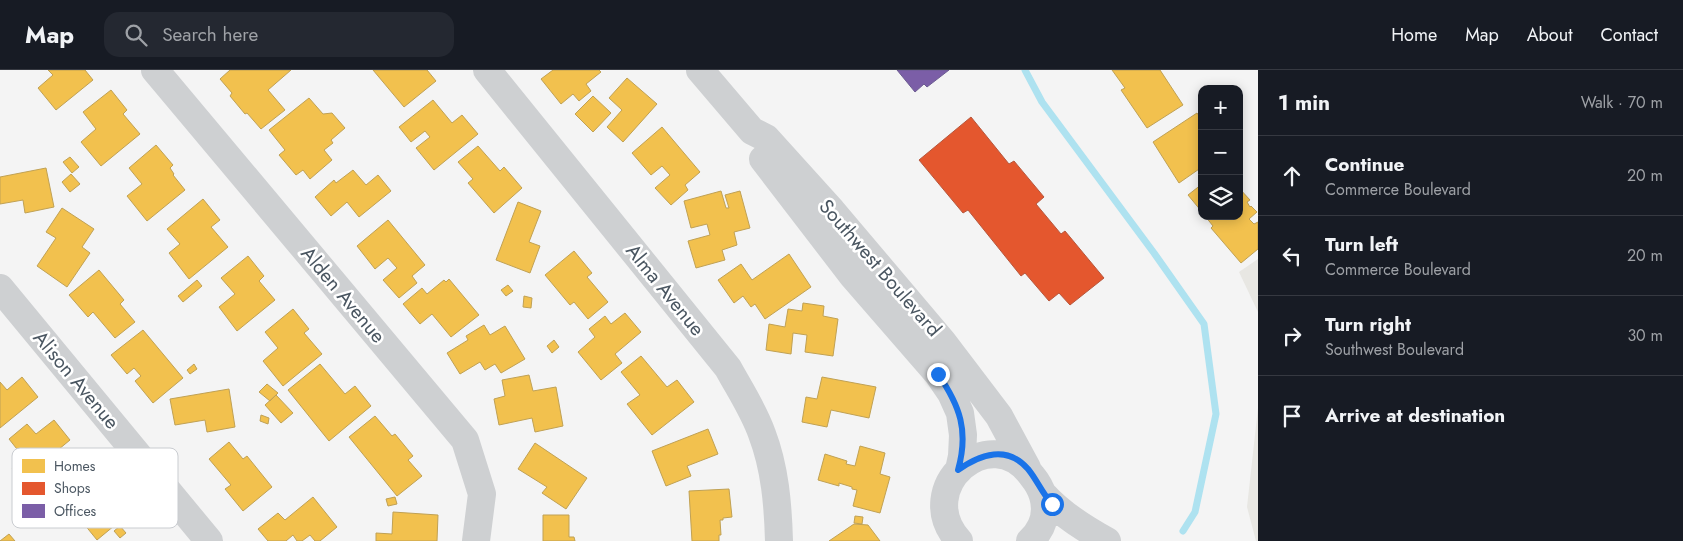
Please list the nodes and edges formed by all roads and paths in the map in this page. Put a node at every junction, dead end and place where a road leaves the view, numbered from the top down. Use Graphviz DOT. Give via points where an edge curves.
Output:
graph roads {
  1 [pos="155,70"];
  2 [pos="487,70"];
  3 [pos="700,70"];
  4 [pos="752,131"];
  5 [pos="0,288"];
  6 [pos="132,448"];
  7 [pos="1027,468"];
  8 [pos="958,470"];
  9 [pos="1043,494"];
  10 [pos="178,503"];
  11 [pos="951,535"];
  12 [pos="209,541"];
  13 [pos="476,541"];
  14 [pos="780,541"];
  15 [pos="1030,541"];
  16 [pos="1106,541"];
  1 -- 13 [label="street, Alden Avenue" via="465,440 482,494"];
  2 -- 14 [label="street, Alma Avenue" via="728,368 762,434 773,472"];
  3 -- 4 [label="street, Southwest Boulevard"];
  4 -- 7 [label="street, Southwest Boulevard" via="766,138 942,340 999,416"];
  4 -- 8 [label="street, Southwest Boulevard" via="754,147 760,155 852,275 951,393 960,412 963,435"];
  5 -- 6 [label="street, Alison Avenue"];
  7 -- 8 [label="street" via="1016,458 995,454 981,456"];
  7 -- 9 [label="street, Southwest Boulevard"];
  8 -- 11 [label="street" via="946,490 944,501"];
  9 -- 15 [label="street" via="1045,518"];
  9 -- 16 [label="street" via="1068,518"];
  10 -- 12 [label="street, Alison Avenue"];
}
